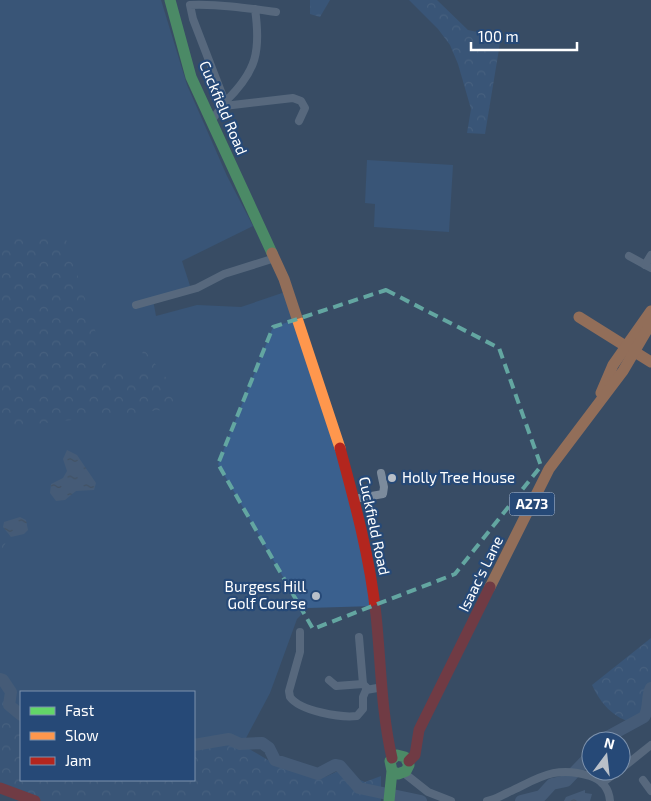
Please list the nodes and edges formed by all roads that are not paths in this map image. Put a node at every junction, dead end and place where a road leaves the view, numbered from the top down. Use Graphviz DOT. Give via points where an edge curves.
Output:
graph roads {
  1 [pos="170,0"];
  2 [pos="255,9"];
  3 [pos="276,12"];
  4 [pos="225,104"];
  5 [pos="212,120"];
  6 [pos="299,121"];
  7 [pos="651,255"];
  8 [pos="629,256"];
  9 [pos="275,258"];
  10 [pos="648,266"];
  11 [pos="136,305"];
  12 [pos="651,311"];
  13 [pos="579,317"];
  14 [pos="651,323"];
  15 [pos="630,350"];
  16 [pos="651,362"];
  17 [pos="381,473"];
  18 [pos="354,499"];
  19 [pos="300,632"];
  20 [pos="359,637"];
  21 [pos="329,680"];
  22 [pos="366,686"];
  23 [pos="382,687"];
  24 [pos="651,745"];
  25 [pos="631,761"];
  26 [pos="401,765"];
  27 [pos="643,780"];
  28 [pos="605,781"];
  29 [pos="602,783"];
  30 [pos="0,788"];
  31 [pos="651,791"];
  32 [pos="389,800"];
  33 [pos="35,801"];
  34 [pos="451,801"];
  35 [pos="487,801"];
  36 [pos="610,801"];
  1 -- 5 [label="main road, Cuckfield Road" via="192,77"];
  2 -- 3 [label="street"];
  2 -- 4 [label="street" via="259,46 254,64"];
  2 -- 4 [label="street" via="217,4 190,5"];
  4 -- 5 [label="street"];
  4 -- 6 [label="street" via="293,98 302,101 305,108"];
  5 -- 9 [label="main road, Cuckfield Road"];
  7 -- 10 [label="street"];
  8 -- 10 [label="street"];
  9 -- 11 [label="street" via="224,274 197,288"];
  9 -- 18 [label="main road, Cuckfield Road" via="333,425"];
  12 -- 15 [label="main road, Isaac's Lane / A273"];
  13 -- 15 [label="main road"];
  14 -- 15 [label="main road, Isaac's Lane / A273"];
  15 -- 16 [label="main road"];
  15 -- 26 [label="main road, Isaac's Lane / A273" via="615,382 549,469 419,730 415,755"];
  17 -- 18 [label="street" via="383,494"];
  18 -- 23 [label="main road, Cuckfield Road" via="376,614"];
  19 -- 22 [label="street" via="300,652 289,691 294,702 338,716 357,716 363,709"];
  20 -- 22 [label="street"];
  21 -- 22 [label="street" via="336,686"];
  22 -- 23 [label="street"];
  23 -- 26 [label="main road, Cuckfield Road" via="388,745"];
  24 -- 25 [label="street"];
  26 -- 32 [label="main road, A273"];
  26 -- 34 [label="street" via="432,794"];
  27 -- 31 [label="street"];
  28 -- 29 [label="street"];
  29 -- 35 [label="street" via="567,770 549,772"];
  29 -- 36 [label="street" via="610,792"];
  30 -- 33 [label="main road"];
}
